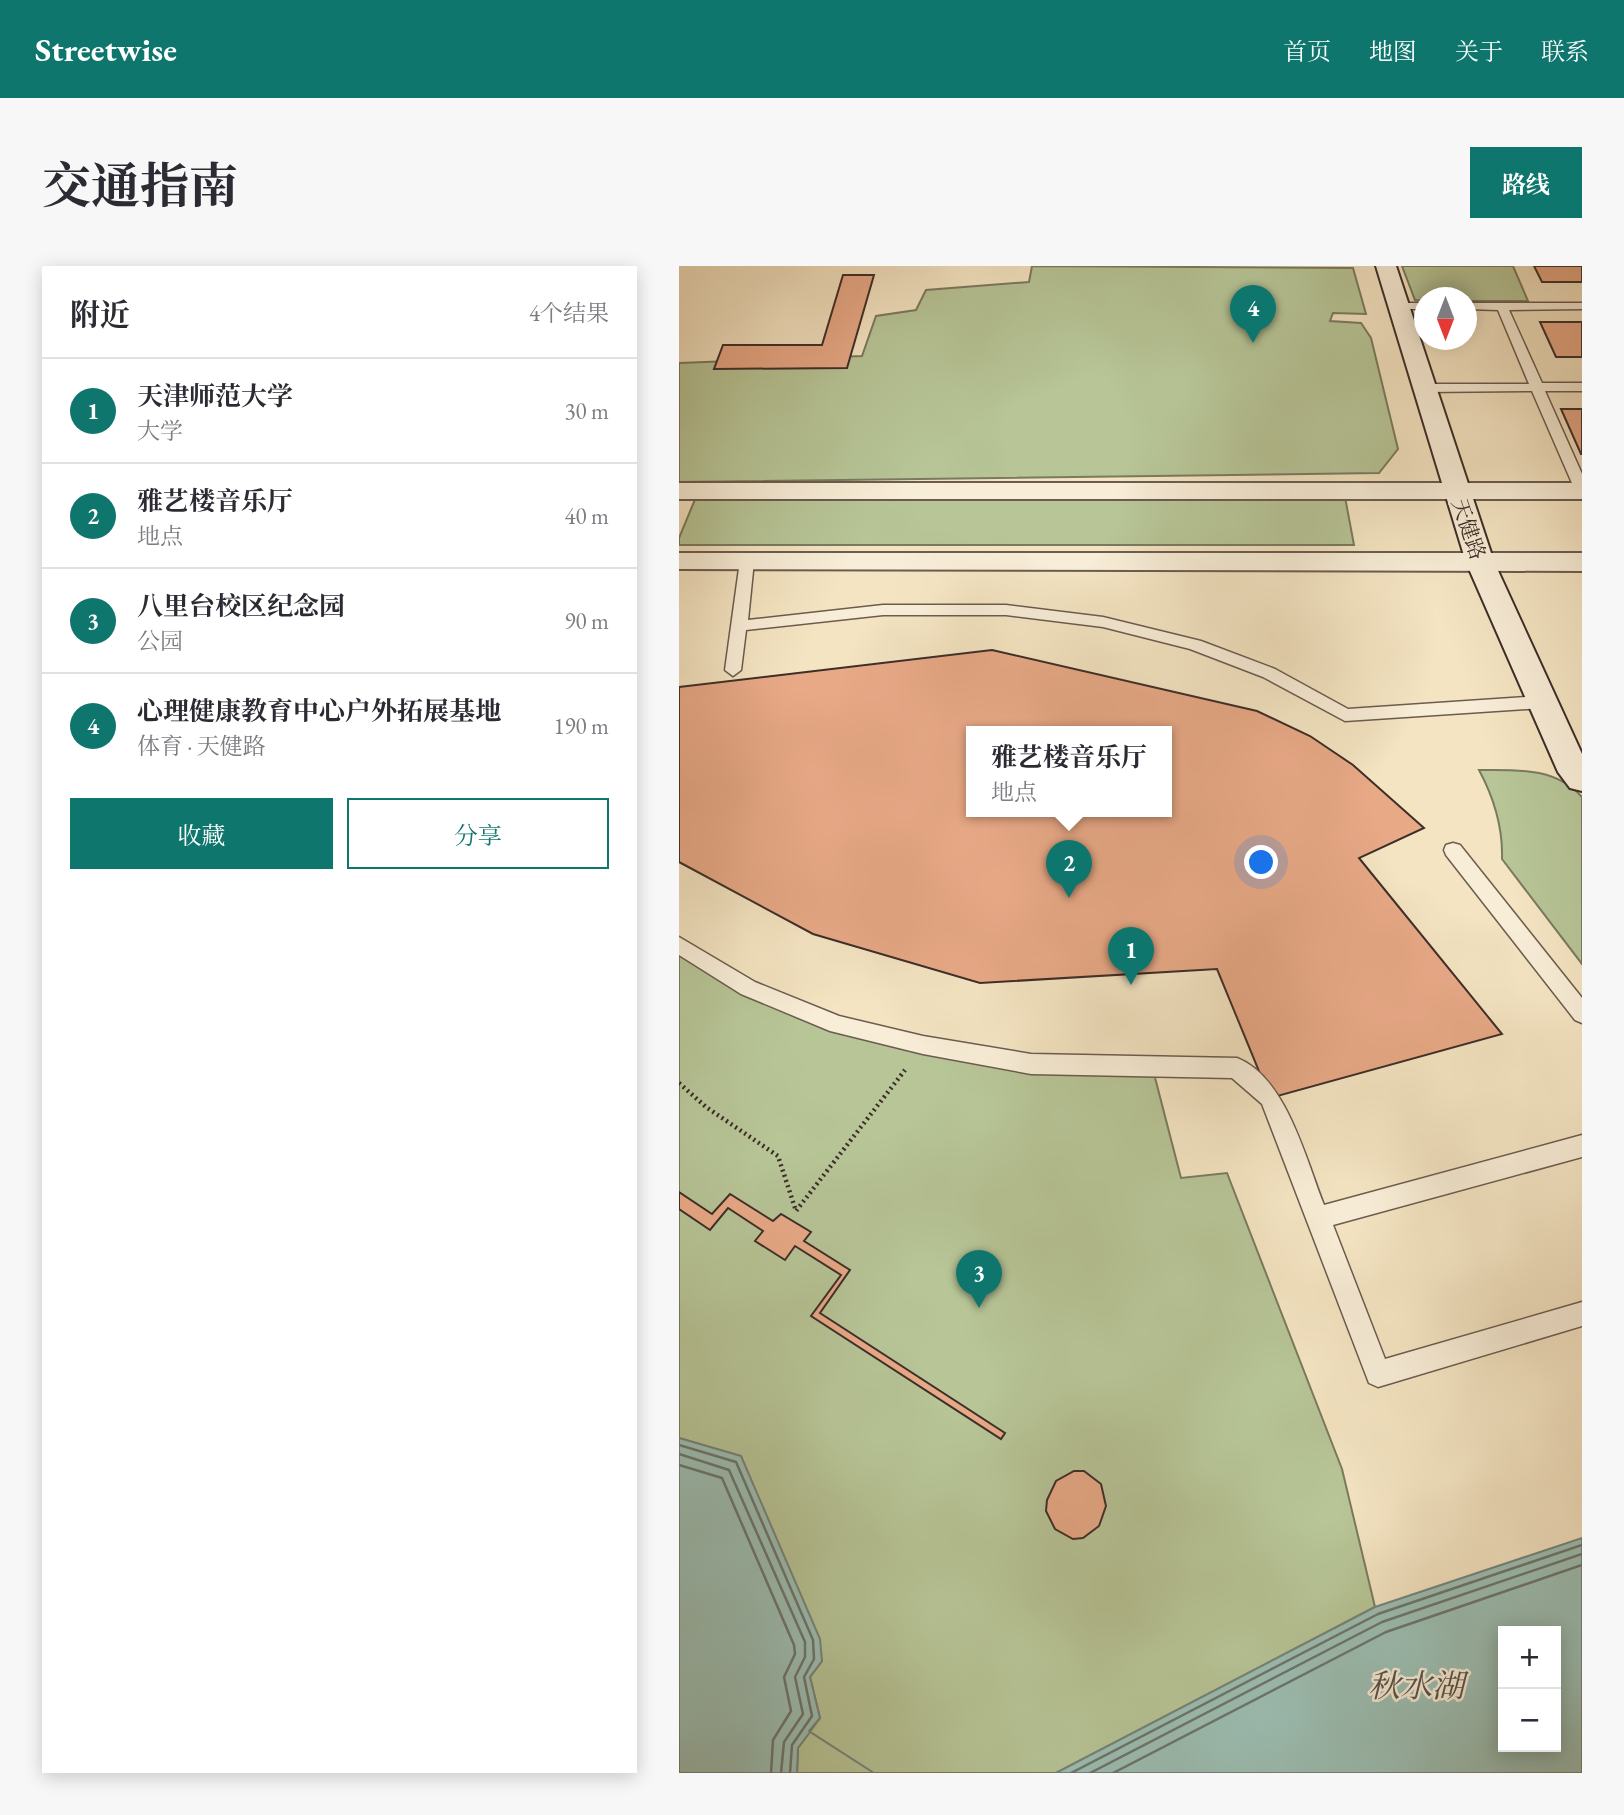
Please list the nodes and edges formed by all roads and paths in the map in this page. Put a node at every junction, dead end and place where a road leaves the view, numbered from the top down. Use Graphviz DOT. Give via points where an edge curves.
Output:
graph roads {
  1 [pos="1386,266"];
  2 [pos="1412,306"];
  3 [pos="1477,306"];
  4 [pos="1582,306"];
  5 [pos="1502,307"];
  6 [pos="1538,387"];
  7 [pos="1582,387"];
  8 [pos="1424,388"];
  9 [pos="1582,490"];
  10 [pos="1456,491"];
  11 [pos="681,495"];
  12 [pos="679,561"];
  13 [pos="747,561"];
  14 [pos="1481,562"];
  15 [pos="1582,562"];
  16 [pos="739,626"];
  17 [pos="733,670"];
  18 [pos="1542,702"];
  19 [pos="1582,779"];
  20 [pos="1453,850"];
  21 [pos="679,945"];
  22 [pos="1582,1014"];
  23 [pos="923,1045"];
  24 [pos="679,1083"];
  25 [pos="1582,1146"];
  26 [pos="1318,1218"];
  27 [pos="1582,1314"];
  1 -- 2 [label="street, 天健路"];
  2 -- 8 [label="street, 天健路"];
  3 -- 5 [label="lane"];
  4 -- 5 [label="lane"];
  5 -- 6 [label="lane"];
  6 -- 7 [label="lane"];
  6 -- 8 [label="lane"];
  6 -- 9 [label="lane"];
  8 -- 10 [label="street, 天健路"];
  9 -- 10 [label="street"];
  10 -- 11 [label="street"];
  10 -- 14 [label="street, 天健路"];
  12 -- 13 [label="street"];
  13 -- 14 [label="street"];
  13 -- 16 [label="lane"];
  14 -- 15 [label="street"];
  14 -- 18 [label="street, 天健路"];
  16 -- 17 [label="lane"];
  16 -- 18 [label="lane" via="883,610 1006,610 1103,622 1195,645 1269,673 1345,715"];
  18 -- 19 [label="street, 天健路" via="1574,772"];
  20 -- 22 [label="lane"];
  21 -- 23 [label="lane" via="748,988 837,1025"];
  23 -- 24 [label="path" via="796,1211 778,1156"];
  23 -- 26 [label="lane" via="1031,1064 1237,1068 1270,1098"];
  25 -- 26 [label="lane"];
  26 -- 27 [label="lane" via="1378,1374"];
}
